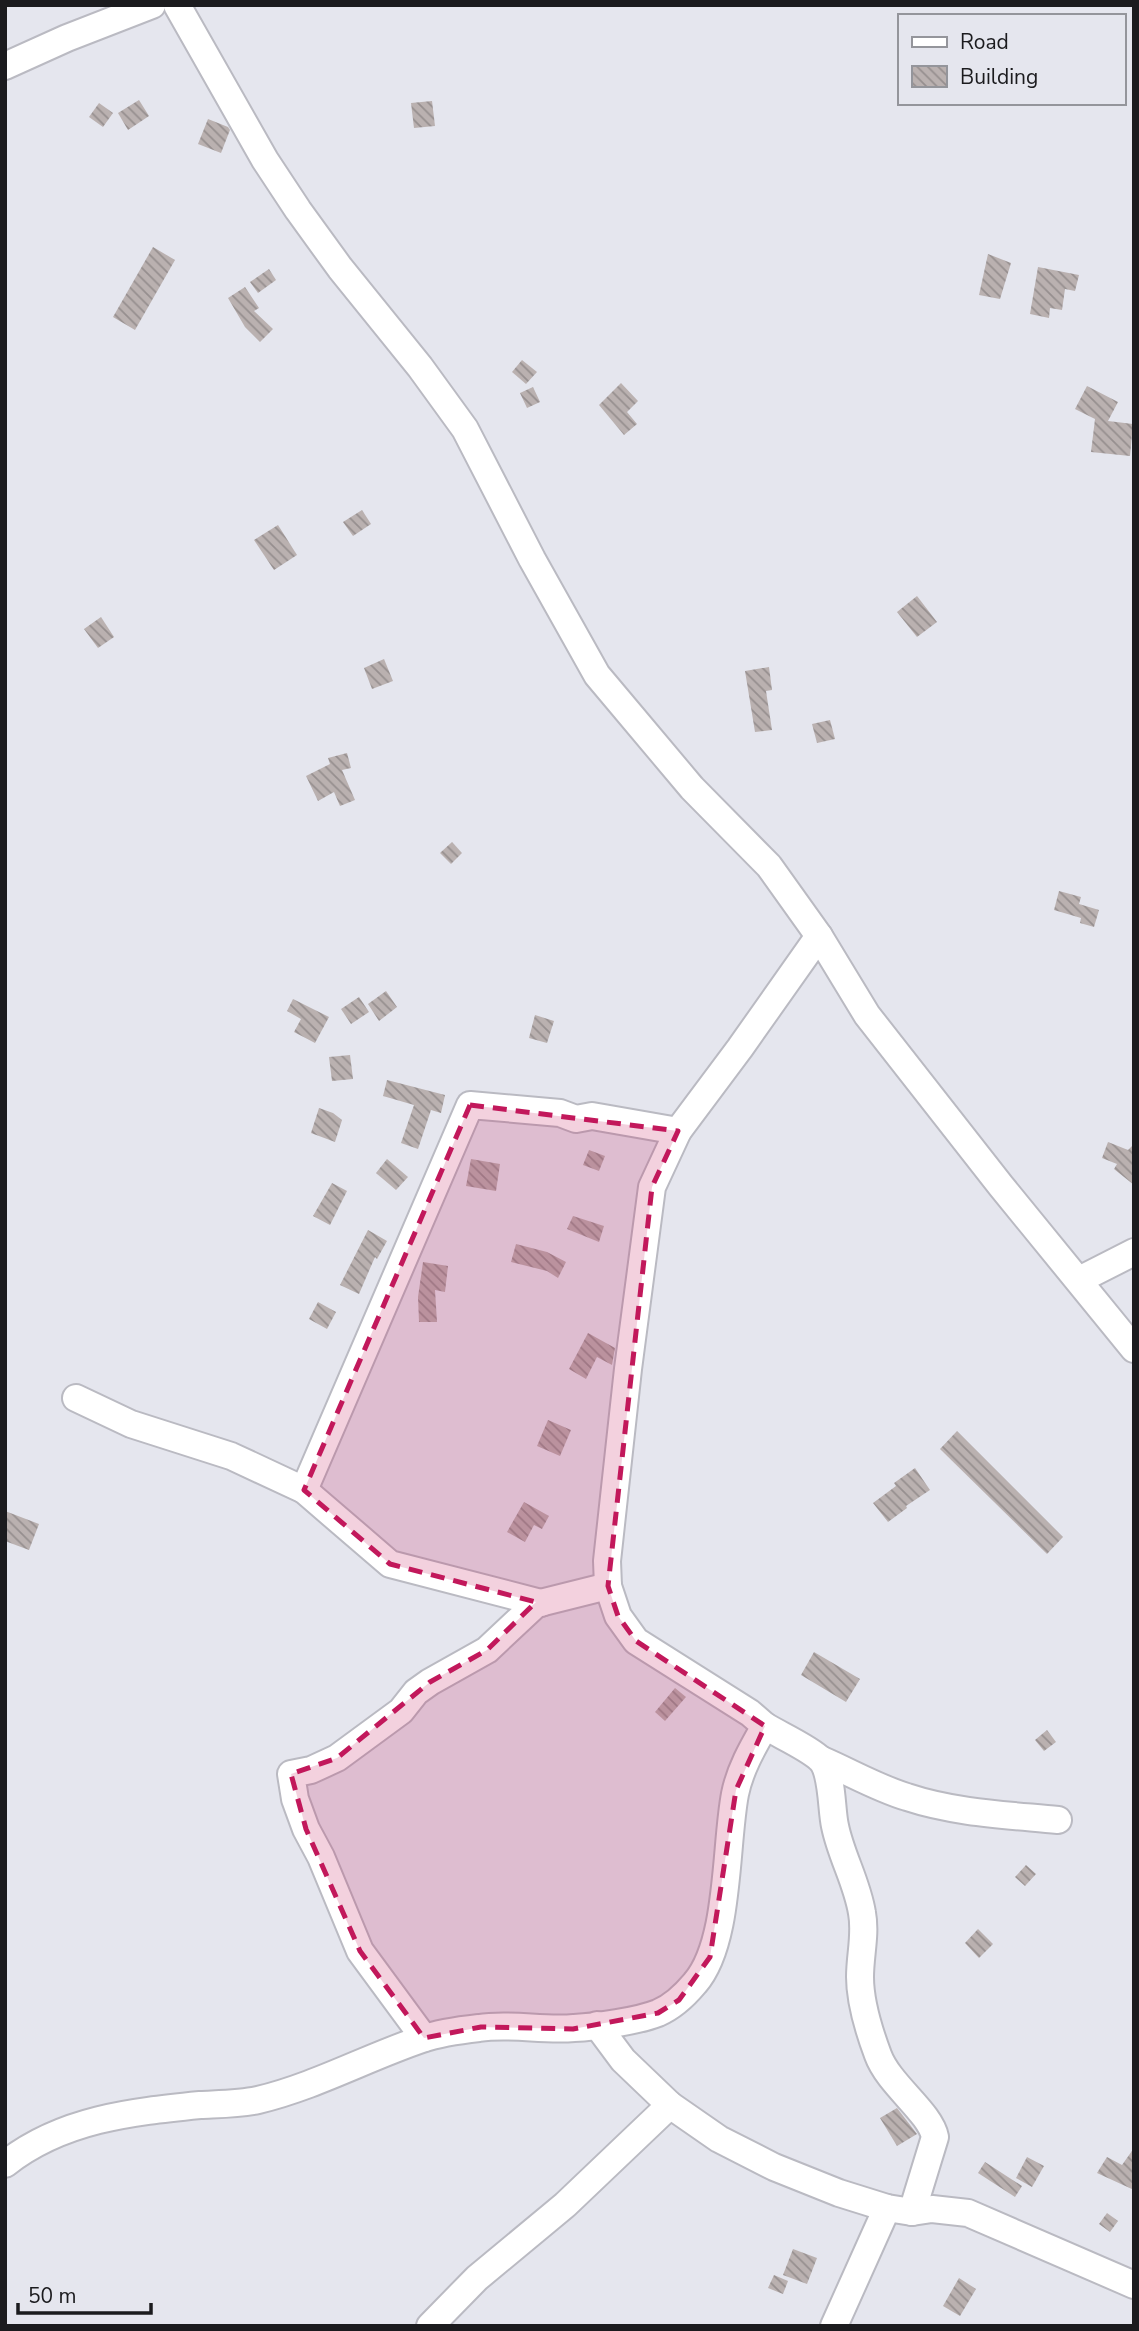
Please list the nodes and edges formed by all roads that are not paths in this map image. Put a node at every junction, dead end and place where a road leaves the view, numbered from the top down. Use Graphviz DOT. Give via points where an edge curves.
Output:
graph roads {
  1 [pos="152,5"];
  2 [pos="177,5"];
  3 [pos="5,66"];
  4 [pos="819,936"];
  5 [pos="678,1131"];
  6 [pos="1134,1252"];
  7 [pos="1079,1280"];
  8 [pos="1134,1349"];
  9 [pos="76,1398"];
  10 [pos="304,1490"];
  11 [pos="608,1586"];
  12 [pos="541,1603"];
  13 [pos="765,1726"];
  14 [pos="822,1760"];
  15 [pos="1058,1820"];
  16 [pos="597,2025"];
  17 [pos="424,2038"];
  18 [pos="670,2105"];
  19 [pos="5,2164"];
  20 [pos="899,2210"];
  21 [pos="1134,2285"];
  22 [pos="430,2326"];
  23 [pos="834,2326"];
  1 -- 3 [label="street"];
  2 -- 4 [label="street" via="252,139 298,210 465,429 597,675 692,788 769,866"];
  4 -- 5 [label="street"];
  4 -- 7 [label="street" via="867,1015"];
  5 -- 10 [label="street" via="592,1116 576,1119 560,1113 470,1105"];
  5 -- 11 [label="street" via="652,1187 608,1548"];
  6 -- 7 [label="street"];
  7 -- 8 [label="street"];
  9 -- 10 [label="street" via="131,1424 231,1456"];
  10 -- 12 [label="street" via="390,1564"];
  11 -- 12 [label="street"];
  11 -- 13 [label="street" via="618,1616 636,1641"];
  12 -- 17 [label="street" via="487,1650 416,1692 401,1711 337,1758 291,1774 306,1829 360,1951"];
  13 -- 14 [label="street"];
  13 -- 16 [label="street" via="736,1790 722,1907 710,1957 697,1982 657,2013"];
  14 -- 15 [label="street" via="908,1798 959,1810"];
  14 -- 20 [label="street" via="835,1829 863,1916 860,1977 878,2057 935,2137"];
  16 -- 17 [label="street" via="573,2029 481,2027"];
  16 -- 18 [label="street" via="623,2060"];
  17 -- 19 [label="street" via="315,2084 256,2100 97,2119 46,2137"];
  18 -- 20 [label="street" via="719,2139 774,2167"];
  18 -- 22 [label="street"];
  20 -- 21 [label="street" via="968,2214"];
  20 -- 23 [label="street"];
}
